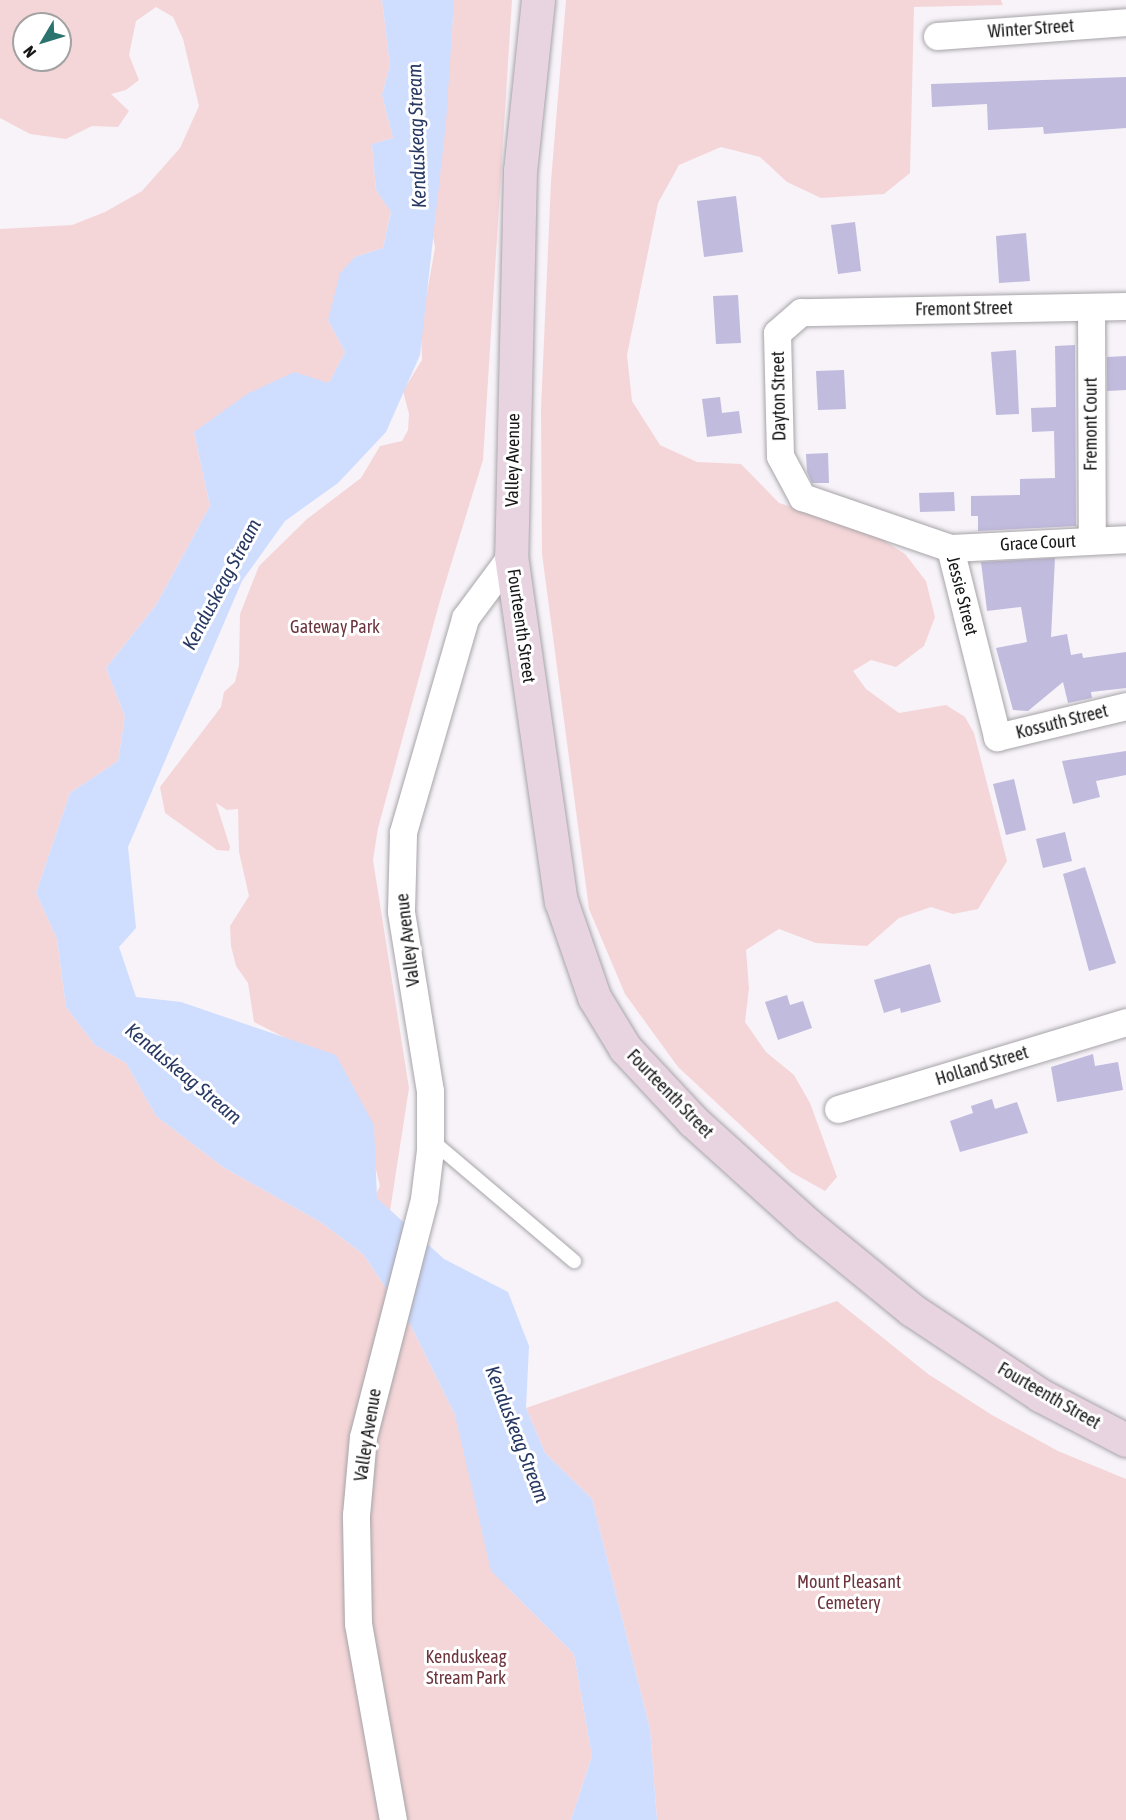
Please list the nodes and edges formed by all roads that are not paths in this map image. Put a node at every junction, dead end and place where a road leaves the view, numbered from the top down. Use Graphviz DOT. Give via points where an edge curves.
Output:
graph roads {
  1 [pos="538,0"];
  2 [pos="1126,22"];
  3 [pos="937,36"];
  4 [pos="1126,306"];
  5 [pos="1091,308"];
  6 [pos="801,312"];
  7 [pos="780,456"];
  8 [pos="1126,539"];
  9 [pos="1092,540"];
  10 [pos="950,548"];
  11 [pos="511,556"];
  12 [pos="1126,706"];
  13 [pos="997,737"];
  14 [pos="1126,1022"];
  15 [pos="838,1109"];
  16 [pos="430,1139"];
  17 [pos="574,1262"];
  18 [pos="1126,1440"];
  19 [pos="393,1820"];
  1 -- 11 [label="street, Valley Avenue" via="520,170"];
  2 -- 3 [label="street, Winter Street"];
  4 -- 5 [label="street, Fremont Street"];
  5 -- 6 [label="street, Fremont Street"];
  5 -- 9 [label="street, Fremont Court"];
  6 -- 7 [label="street, Dayton Street" via="777,333"];
  7 -- 10 [label="street, Jessie Street" via="802,497"];
  8 -- 9 [label="street, Grace Court"];
  9 -- 10 [label="street, Grace Court"];
  10 -- 13 [label="street, Jessie Street"];
  11 -- 16 [label="street, Valley Avenue" via="465,618 403,832 401,911 430,1091"];
  11 -- 18 [label="street, Fourteenth Street" via="561,901 594,998 625,1048 693,1121 808,1225 912,1310 1040,1395"];
  12 -- 13 [label="street, Kossuth Street"];
  14 -- 15 [label="street, Holland Street"];
  16 -- 17 [label="lane"];
  16 -- 19 [label="street, Valley Avenue" via="424,1199 363,1437 356,1515 358,1623"];
}
